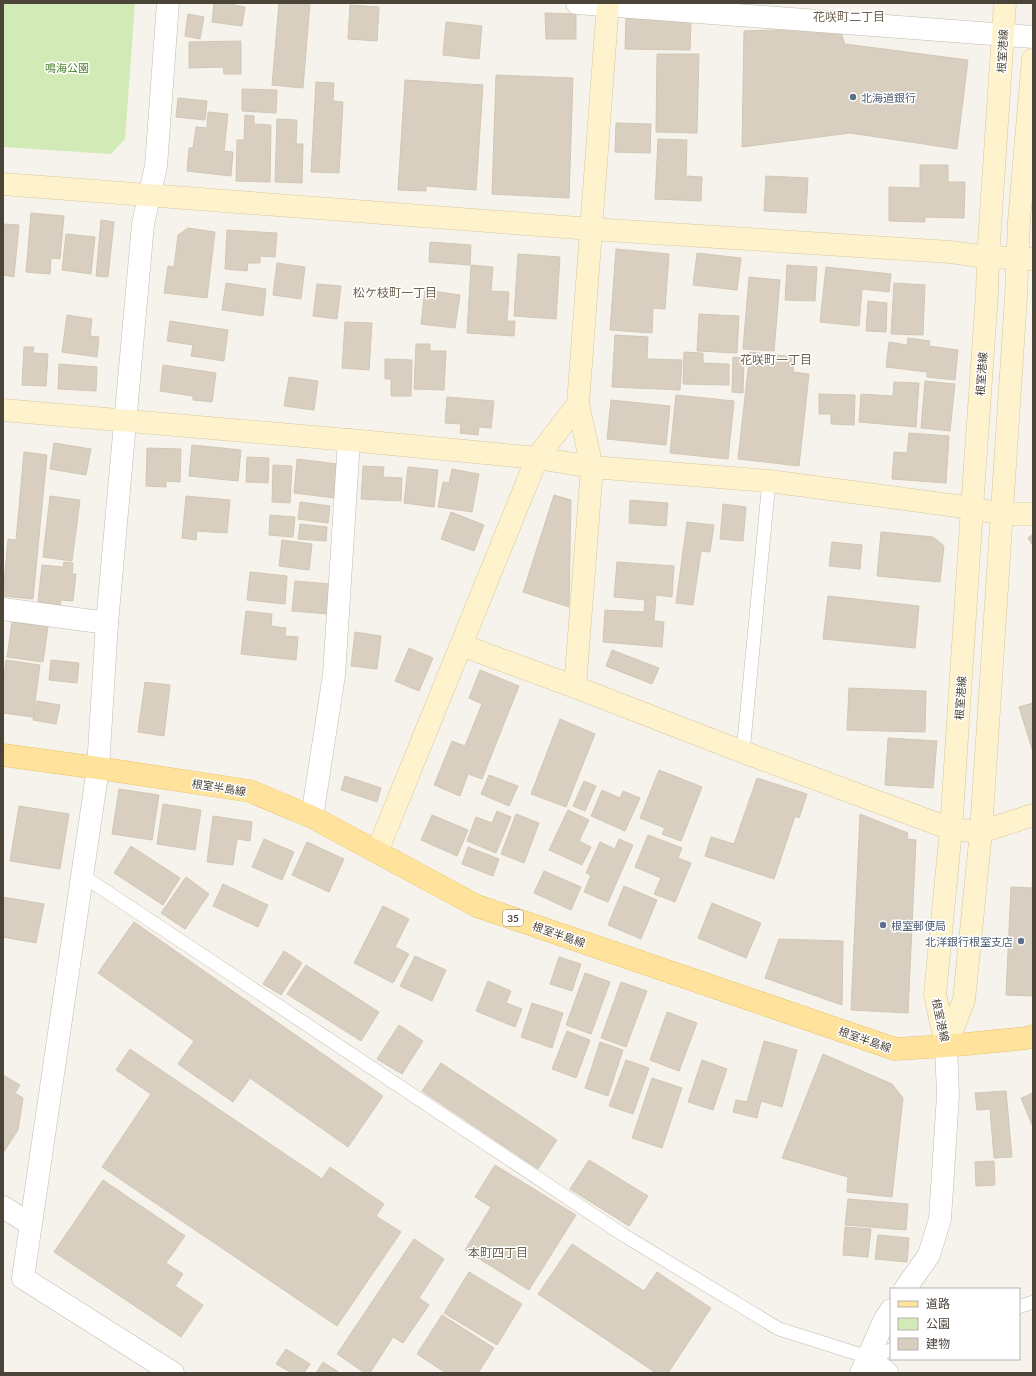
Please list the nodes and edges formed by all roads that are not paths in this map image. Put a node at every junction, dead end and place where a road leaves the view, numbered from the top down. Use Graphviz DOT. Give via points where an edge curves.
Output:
graph roads {
  1 [pos="168,3"];
  2 [pos="577,3"];
  3 [pos="1005,3"];
  4 [pos="608,4"];
  5 [pos="1003,34"];
  6 [pos="1033,37"];
  7 [pos="1033,59"];
  8 [pos="3,184"];
  9 [pos="150,196"];
  10 [pos="591,229"];
  11 [pos="988,257"];
  12 [pos="1025,259"];
  13 [pos="578,404"];
  14 [pos="3,410"];
  15 [pos="125,420"];
  16 [pos="349,440"];
  17 [pos="537,458"];
  18 [pos="592,468"];
  19 [pos="769,480"];
  20 [pos="972,508"];
  21 [pos="1002,514"];
  22 [pos="1033,514"];
  23 [pos="3,609"];
  24 [pos="107,623"];
  25 [pos="462,645"];
  26 [pos="575,687"];
  27 [pos="743,752"];
  28 [pos="3,755"];
  29 [pos="98,768"];
  30 [pos="1033,815"];
  31 [pos="312,817"];
  32 [pos="951,829"];
  33 [pos="981,832"];
  34 [pos="377,852"];
  35 [pos="83,876"];
  36 [pos="1033,1036"];
  37 [pos="946,1046"];
  38 [pos="3,1207"];
  39 [pos="30,1224"];
  40 [pos="906,1288"];
  41 [pos="1033,1302"];
  42 [pos="1020,1307"];
  43 [pos="890,1312"];
  44 [pos="890,1351"];
  45 [pos="864,1365"];
  46 [pos="173,1373"];
  47 [pos="887,1373"];
  1 -- 9 [label="street" via="156,166"];
  2 -- 4 [label="street"];
  3 -- 5 [label="street, 根室港線"];
  4 -- 5 [label="street"];
  4 -- 10 [label="street"];
  5 -- 6 [label="street"];
  5 -- 11 [label="street, 根室港線"];
  7 -- 12 [label="street, 根室港線" via="1019,221"];
  8 -- 9 [label="street"];
  9 -- 10 [label="street"];
  9 -- 15 [label="street" via="143,224"];
  10 -- 11 [label="street"];
  10 -- 13 [label="street"];
  11 -- 12 [label="street"];
  11 -- 20 [label="street, 根室港線"];
  12 -- 21 [label="street, 根室港線" via="1016,296"];
  13 -- 17 [label="street"];
  13 -- 18 [label="street"];
  14 -- 15 [label="street"];
  15 -- 16 [label="street"];
  15 -- 24 [label="street"];
  16 -- 17 [label="street"];
  16 -- 31 [label="street" via="334,675"];
  17 -- 18 [label="street"];
  17 -- 25 [label="street"];
  18 -- 19 [label="street"];
  18 -- 26 [label="street"];
  19 -- 20 [label="street"];
  19 -- 27 [label="lane"];
  20 -- 21 [label="street"];
  20 -- 32 [label="street, 根室港線"];
  21 -- 22 [label="street"];
  21 -- 33 [label="street, 根室港線"];
  23 -- 24 [label="street"];
  24 -- 29 [label="street"];
  25 -- 26 [label="street"];
  25 -- 34 [label="street"];
  26 -- 27 [label="street"];
  27 -- 32 [label="street"];
  28 -- 29 [label="main road, 根室半島線 / 35"];
  29 -- 31 [label="main road, 根室半島線 / 35" via="250,791"];
  29 -- 35 [label="street"];
  30 -- 33 [label="street"];
  31 -- 34 [label="main road, 根室半島線 / 35"];
  32 -- 33 [label="street"];
  32 -- 37 [label="street, 根室港線" via="935,994"];
  33 -- 37 [label="street, 根室港線" via="964,1000"];
  34 -- 37 [label="main road, 根室半島線 / 35" via="477,906 895,1049"];
  35 -- 39 [label="street"];
  35 -- 45 [label="lane" via="625,1236 779,1329"];
  36 -- 37 [label="main road, 根室半島線 / 35"];
  37 -- 40 [label="street" via="948,1095 940,1219 929,1255"];
  38 -- 39 [label="street"];
  39 -- 46 [label="street" via="23,1278"];
  41 -- 42 [label="lane"];
  43 -- 45 [label="street"];
  44 -- 45 [label="lane"];
  45 -- 47 [label="street"];
}
